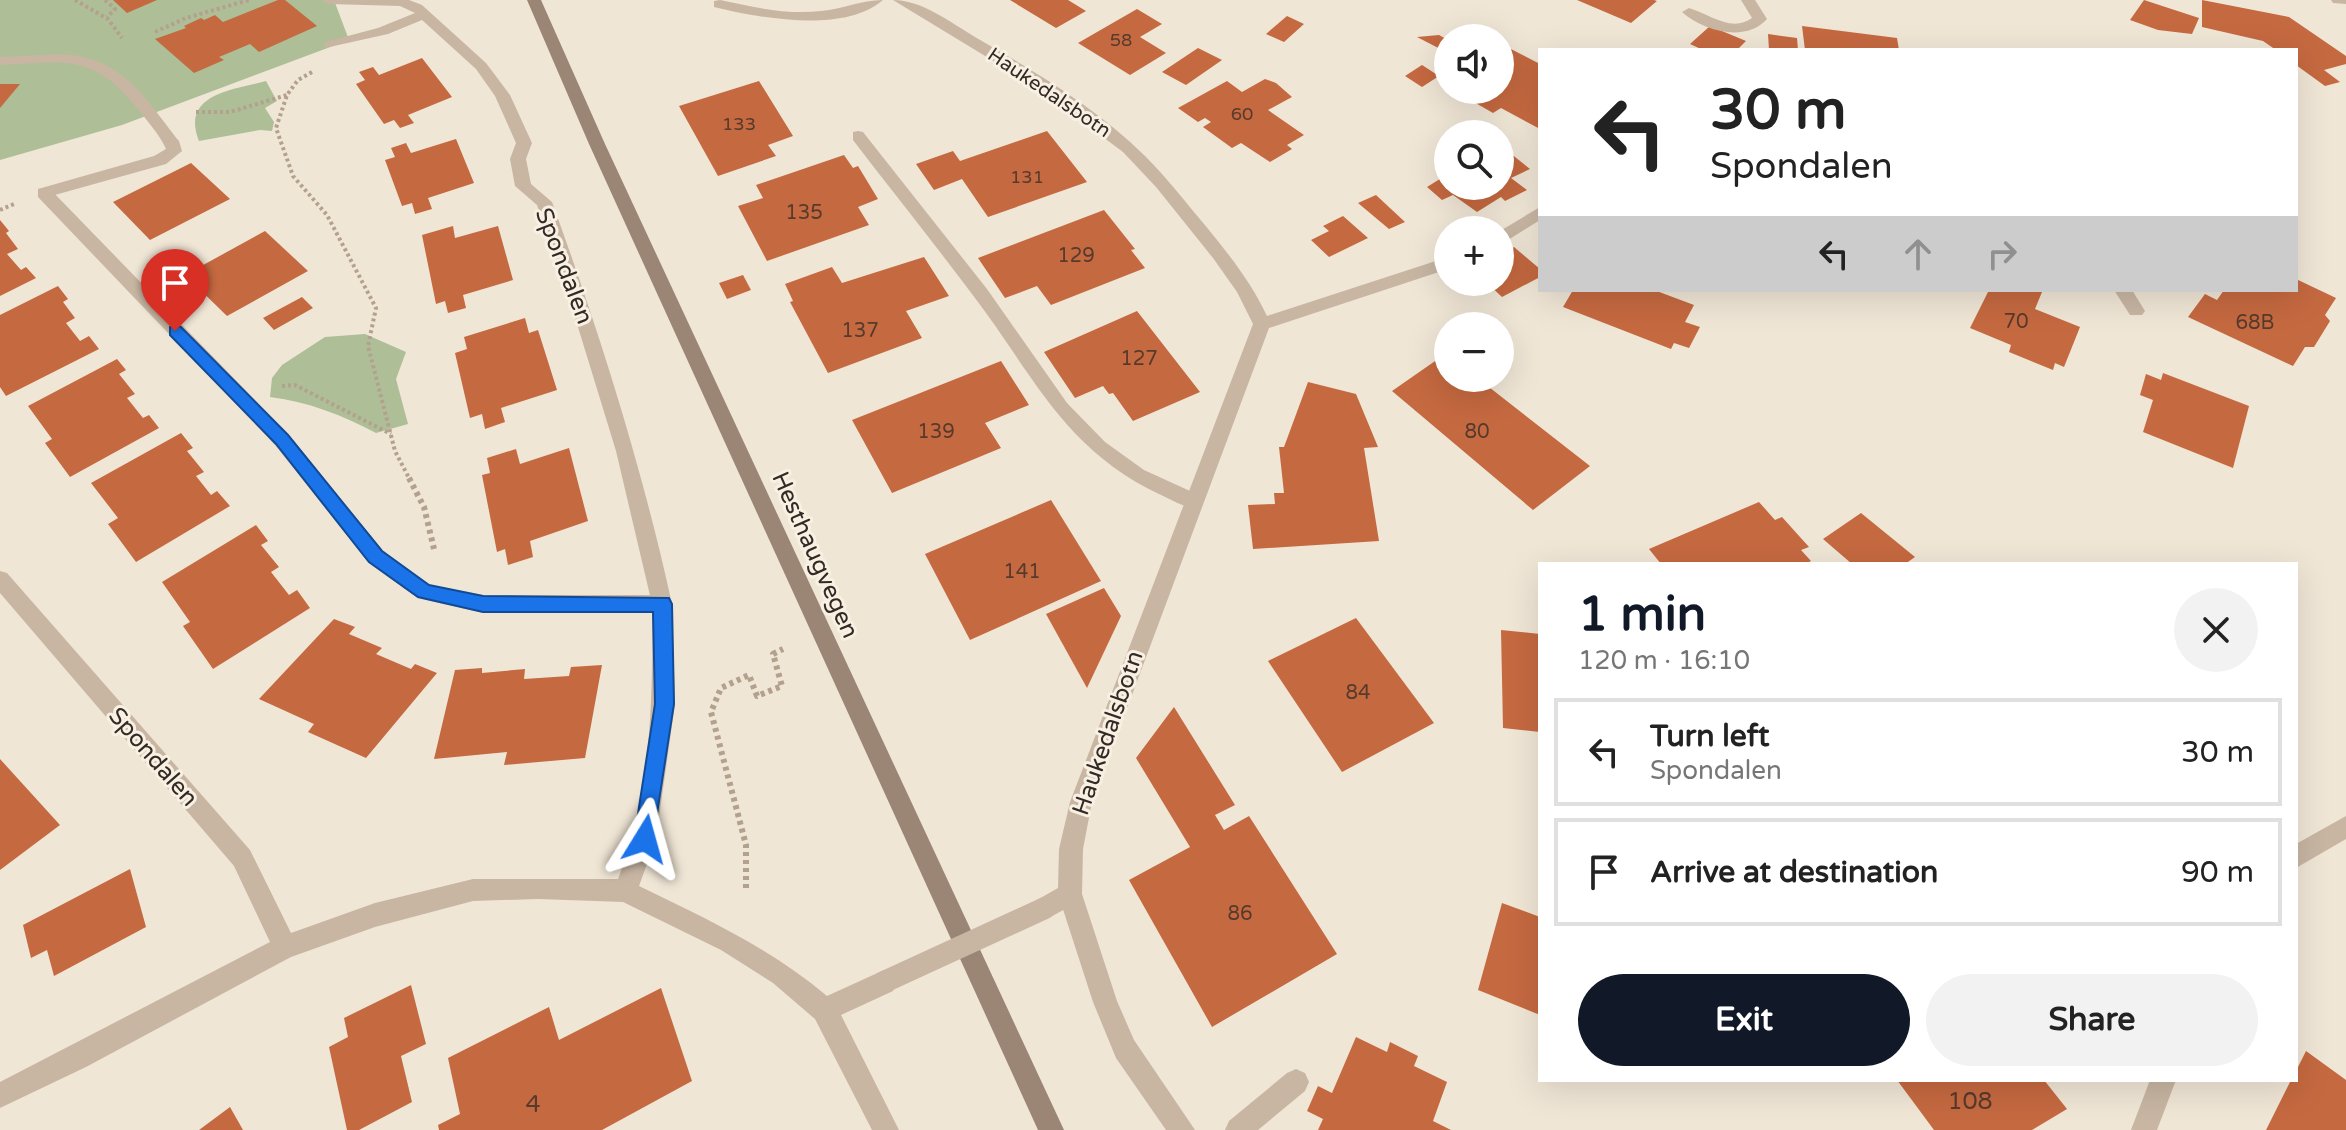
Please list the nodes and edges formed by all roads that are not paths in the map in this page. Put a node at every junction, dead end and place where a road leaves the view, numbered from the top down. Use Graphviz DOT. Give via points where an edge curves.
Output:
graph roads {
  1 [pos="329,0"];
  2 [pos="534,0"];
  3 [pos="876,0"];
  4 [pos="900,0"];
  5 [pos="1748,0"];
  6 [pos="2338,0"];
  7 [pos="2346,0"];
  8 [pos="719,4"];
  9 [pos="1689,12"];
  10 [pos="423,15"];
  11 [pos="330,45"];
  12 [pos="0,61"];
  13 [pos="858,136"];
  14 [pos="1538,213"];
  15 [pos="1514,230"];
  16 [pos="1434,268"];
  17 [pos="2124,292"];
  18 [pos="2136,311"];
  19 [pos="1262,324"];
  20 [pos="1194,501"];
  21 [pos="0,579"];
  22 [pos="662,604"];
  23 [pos="2346,827"];
  24 [pos="2298,856"];
  25 [pos="625,891"];
  26 [pos="1070,894"];
  27 [pos="285,947"];
  28 [pos="824,1010"];
  29 [pos="1296,1082"];
  30 [pos="2162,1082"];
  31 [pos="0,1095"];
  32 [pos="886,1130"];
  33 [pos="1051,1130"];
  34 [pos="1182,1130"];
  35 [pos="1238,1130"];
  36 [pos="2144,1130"];
  1 -- 10 [label="street, Spondalen" via="402,2"];
  2 -- 33 [label="main road, Hesthaugvegen"];
  3 -- 8 [label="street" via="834,15 795,18"];
  4 -- 19 [label="street, Haukedalsbotn" via="1061,97 1118,139 1167,188 1212,245"];
  5 -- 9 [label="street" via="1760,19 1744,29"];
  6 -- 7 [label="street"];
  10 -- 11 [label="street"];
  10 -- 22 [label="street, Spondalen" via="481,66 502,95 524,143 518,159 523,186 544,202 594,347 645,517"];
  12 -- 22 [label="street" via="95,63 119,80 173,145 174,151 160,160 44,193 282,440 376,557 425,592 483,604"];
  13 -- 20 [label="street" via="981,293 1061,408 1098,447 1137,475"];
  14 -- 15 [label="street"];
  16 -- 19 [label="street"];
  17 -- 18 [label="street"];
  19 -- 20 [label="street, Haukedalsbotn"];
  20 -- 26 [label="street, Haukedalsbotn" via="1081,802 1071,849"];
  21 -- 27 [label="street, Spondalen" via="242,858"];
  22 -- 25 [label="street, Spondalen" via="664,704 645,839"];
  23 -- 24 [label="street"];
  25 -- 27 [label="street" via="473,890 375,915"];
  25 -- 28 [label="street" via="756,958"];
  26 -- 28 [label="street, bridge"];
  26 -- 34 [label="street, Haukedalsbotn" via="1125,1049"];
  27 -- 31 [label="street"];
  28 -- 32 [label="street"];
  29 -- 35 [label="street"];
  30 -- 36 [label="street"];
}
